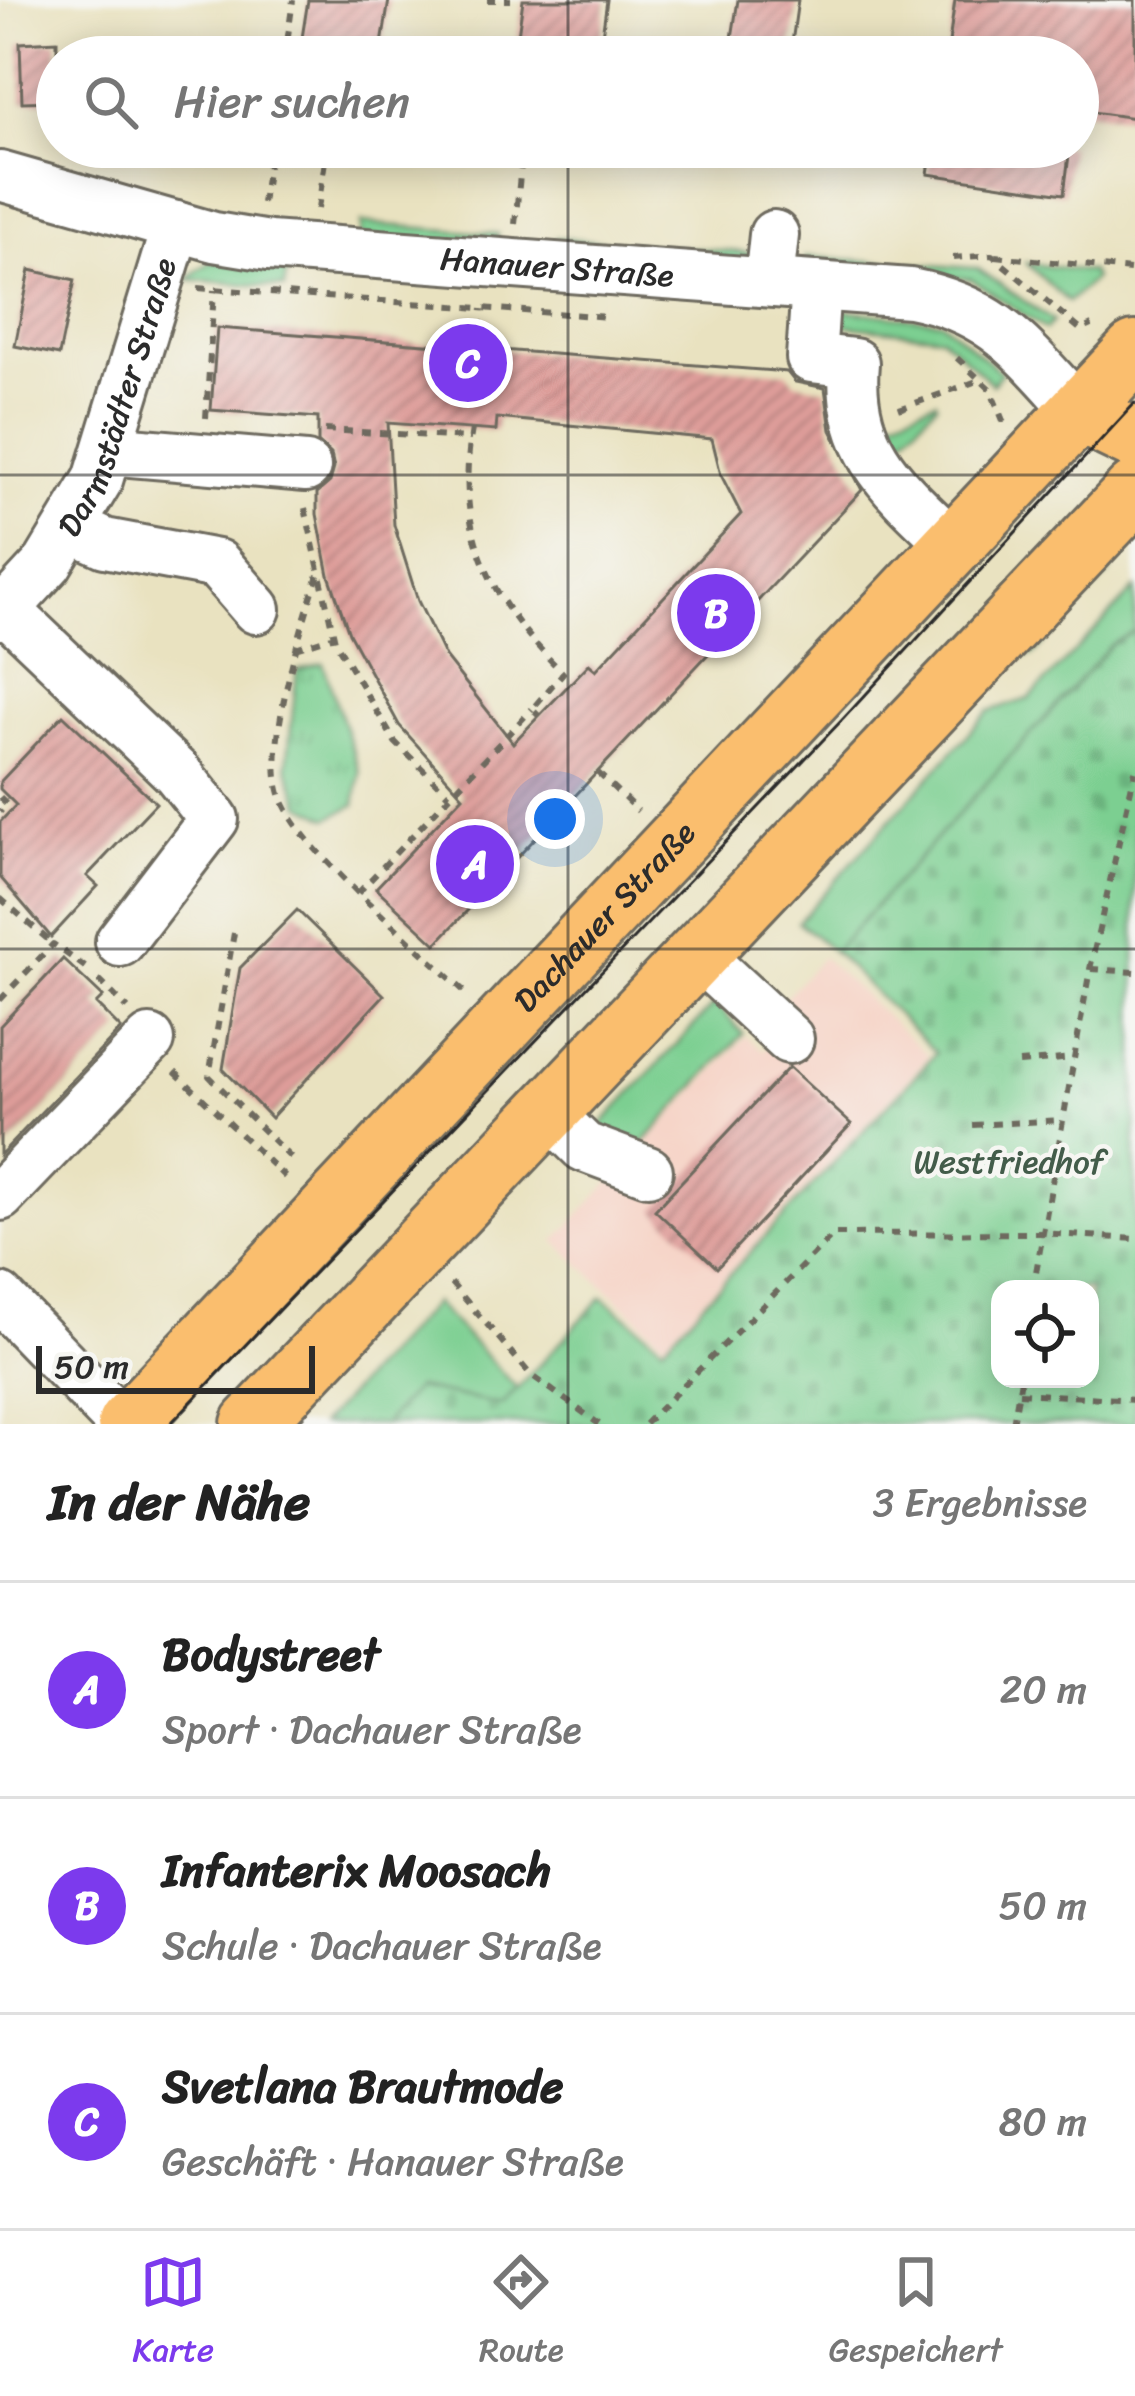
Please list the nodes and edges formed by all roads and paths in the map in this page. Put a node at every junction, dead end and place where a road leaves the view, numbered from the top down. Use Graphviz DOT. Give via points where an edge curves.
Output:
graph roads {
  1 [pos="293,0"];
  2 [pos="487,0"];
  3 [pos="512,0"];
  4 [pos="287,36"];
  5 [pos="268,168"];
  6 [pos="324,168"];
  7 [pos="521,168"];
  8 [pos="0,176"];
  9 [pos="261,210"];
  10 [pos="318,214"];
  11 [pos="176,226"];
  12 [pos="514,228"];
  13 [pos="992,255"];
  14 [pos="786,268"];
  15 [pos="1130,270"];
  16 [pos="214,290"];
  17 [pos="482,309"];
  18 [pos="478,347"];
  19 [pos="1135,352"];
  20 [pos="980,380"];
  21 [pos="931,398"];
  22 [pos="1081,413"];
  23 [pos="226,424"];
  24 [pos="1135,440"];
  25 [pos="108,450"];
  26 [pos="306,466"];
  27 [pos="1135,492"];
  28 [pos="70,526"];
  29 [pos="954,545"];
  30 [pos="319,572"];
  31 [pos="256,609"];
  32 [pos="2,610"];
  33 [pos="334,637"];
  34 [pos="295,648"];
  35 [pos="1135,771"];
  36 [pos="598,773"];
  37 [pos="449,795"];
  38 [pos="0,797"];
  39 [pos="638,811"];
  40 [pos="0,812"];
  41 [pos="358,893"];
  42 [pos="0,898"];
  43 [pos="233,933"];
  44 [pos="120,942"];
  45 [pos="53,944"];
  46 [pos="698,954"];
  47 [pos="1090,969"];
  48 [pos="1135,972"];
  49 [pos="464,992"];
  50 [pos="150,1040"];
  51 [pos="789,1040"];
  52 [pos="1073,1058"];
  53 [pos="1019,1063"];
  54 [pos="548,1112"];
  55 [pos="1061,1120"];
  56 [pos="973,1126"];
  57 [pos="296,1164"];
  58 [pos="648,1171"];
  59 [pos="0,1196"];
  60 [pos="1040,1233"];
  61 [pos="1135,1239"];
  62 [pos="441,1272"];
  63 [pos="1034,1280"];
  64 [pos="0,1298"];
  65 [pos="1020,1388"];
  66 [pos="1019,1393"];
  67 [pos="1135,1400"];
  68 [pos="125,1424"];
  69 [pos="252,1424"];
  70 [pos="599,1424"];
  71 [pos="645,1424"];
  72 [pos="1013,1424"];
  1 -- 4 [label="path"];
  2 -- 3 [label="path"];
  5 -- 9 [label="path"];
  6 -- 10 [label="path"];
  7 -- 12 [label="path"];
  8 -- 11 [label="street, Hanauer Straße"];
  11 -- 14 [label="street, Hanauer Straße" via="269,246"];
  11 -- 25 [label="street, Darmstädter Straße"];
  13 -- 15 [label="path"];
  14 -- 22 [label="street, Hanauer Straße" via="983,314"];
  14 -- 29 [label="street" via="811,358 854,363 850,404 864,446"];
  16 -- 23 [label="path" via="206,422"];
  17 -- 18 [label="path"];
  19 -- 22 [label="main road, Dachauer Straße"];
  20 -- 21 [label="path"];
  22 -- 24 [label="main road"];
  22 -- 29 [label="main road, Dachauer Straße"];
  25 -- 26 [label="street"];
  25 -- 28 [label="street, Darmstädter Straße"];
  26 -- 30 [label="path" via="305,518"];
  26 -- 37 [label="path" via="307,429 471,434 468,511 483,571 518,628 563,674 536,713"];
  27 -- 46 [label="main road"];
  28 -- 31 [label="street" via="105,544 217,564"];
  28 -- 32 [label="street, Darmstädter Straße"];
  29 -- 68 [label="main road, Dachauer Straße"];
  30 -- 33 [label="path"];
  30 -- 34 [label="path"];
  32 -- 44 [label="street" via="177,772 214,819"];
  33 -- 34 [label="path"];
  33 -- 37 [label="path" via="395,742"];
  34 -- 41 [label="path" via="280,730 280,796"];
  35 -- 47 [label="path"];
  36 -- 39 [label="path"];
  37 -- 41 [label="path"];
  38 -- 40 [label="path" via="8,804"];
  41 -- 49 [label="path"];
  42 -- 45 [label="path"];
  43 -- 57 [label="path" via="208,1076"];
  46 -- 51 [label="street"];
  46 -- 54 [label="main road"];
  47 -- 48 [label="path"];
  47 -- 52 [label="path"];
  50 -- 59 [label="street"];
  52 -- 53 [label="path"];
  52 -- 55 [label="path"];
  54 -- 58 [label="street" via="584,1147"];
  54 -- 69 [label="main road"];
  55 -- 56 [label="path"];
  55 -- 60 [label="path"];
  60 -- 61 [label="path"];
  60 -- 63 [label="path"];
  60 -- 71 [label="path" via="834,1234"];
  62 -- 70 [label="path" via="530,1374"];
  64 -- 68 [label="street"];
  65 -- 66 [label="path"];
  66 -- 67 [label="path"];
  66 -- 72 [label="path"];
}
